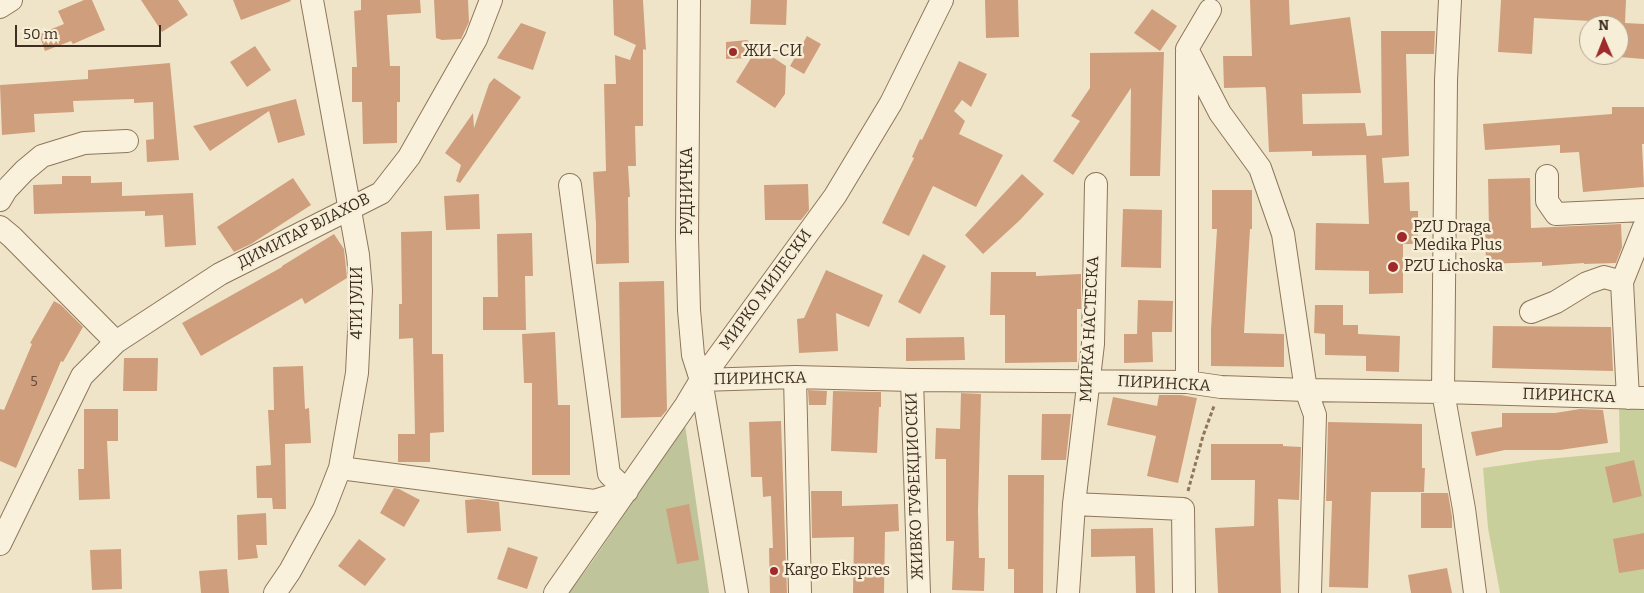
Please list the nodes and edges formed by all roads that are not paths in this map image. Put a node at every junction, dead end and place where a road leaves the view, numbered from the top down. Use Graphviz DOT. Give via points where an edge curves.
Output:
graph roads {
  1 [pos="11,0"];
  2 [pos="312,0"];
  3 [pos="491,0"];
  4 [pos="689,0"];
  5 [pos="705,0"];
  6 [pos="942,0"];
  7 [pos="1450,0"];
  8 [pos="0,7"];
  9 [pos="1210,10"];
  10 [pos="1187,49"];
  11 [pos="127,141"];
  12 [pos="1547,176"];
  13 [pos="1096,184"];
  14 [pos="570,185"];
  15 [pos="0,200"];
  16 [pos="350,210"];
  17 [pos="1644,210"];
  18 [pos="0,227"];
  19 [pos="1644,227"];
  20 [pos="1622,282"];
  21 [pos="1531,312"];
  22 [pos="116,342"];
  23 [pos="795,377"];
  24 [pos="701,380"];
  25 [pos="912,380"];
  26 [pos="1089,381"];
  27 [pos="1187,382"];
  28 [pos="1306,390"];
  29 [pos="1443,392"];
  30 [pos="1636,398"];
  31 [pos="340,468"];
  32 [pos="627,491"];
  33 [pos="1074,504"];
  34 [pos="0,544"];
  35 [pos="275,593"];
  36 [pos="555,593"];
  37 [pos="737,593"];
  38 [pos="800,593"];
  39 [pos="919,593"];
  40 [pos="1068,593"];
  41 [pos="1184,593"];
  42 [pos="1310,593"];
  43 [pos="1475,593"];
  1 -- 8 [label="street"];
  2 -- 16 [label="street, 4ТИ ЈУЛИ"];
  3 -- 16 [label="street, ДИМИТАР ВЛАХОВ" via="476,39 408,157 381,193"];
  4 -- 24 [label="street, РУДНИЧКА" via="689,310 693,355"];
  5 -- 24 [label="street, РУДНИЧКА"];
  6 -- 24 [label="street, МИРКО МИЛЕСКИ" via="891,103 835,196"];
  7 -- 29 [label="street" via="1446,80"];
  9 -- 10 [label="street"];
  10 -- 27 [label="street"];
  10 -- 28 [label="street" via="1220,113 1260,168 1284,234"];
  11 -- 15 [label="street" via="84,143 42,156 24,171"];
  12 -- 17 [label="street" via="1547,201 1556,214"];
  13 -- 26 [label="street, МИРКА НАСТЕСКА" via="1093,344"];
  14 -- 32 [label="street" via="609,474"];
  16 -- 22 [label="street, ДИМИТАР ВЛАХОВ" via="220,274"];
  16 -- 31 [label="street, 4ТИ ЈУЛИ" via="361,290 357,373"];
  18 -- 22 [label="street"];
  19 -- 20 [label="street, ПИРИНСКА"];
  20 -- 21 [label="street" via="1604,277"];
  20 -- 30 [label="street, ПИРИНСКА"];
  22 -- 34 [label="street, ДИМИТАР ВЛАХОВ" via="82,376"];
  23 -- 24 [label="street, ПИРИНСКА"];
  23 -- 25 [label="street, ПИРИНСКА"];
  23 -- 38 [label="street"];
  24 -- 32 [label="street, МИРКО МИЛЕСКИ"];
  24 -- 37 [label="street, РУДНИЧКА"];
  25 -- 26 [label="street, ПИРИНСКА"];
  25 -- 39 [label="street, ЖИВКО ТУФЕКЏИОСКИ"];
  26 -- 27 [label="street, ПИРИНСКА"];
  26 -- 33 [label="street, МИРКА НАСТЕСКА"];
  27 -- 28 [label="street, ПИРИНСКА" via="1221,387"];
  28 -- 29 [label="street, ПИРИНСКА"];
  28 -- 42 [label="street" via="1315,415"];
  29 -- 30 [label="street, ПИРИНСКА"];
  29 -- 43 [label="street"];
  31 -- 32 [label="street" via="594,501"];
  31 -- 35 [label="street, 4ТИ ЈУЛИ" via="324,509"];
  32 -- 36 [label="street, МИРКО МИЛЕСКИ"];
  33 -- 40 [label="street, МИРКА НАСТЕСКА"];
  33 -- 41 [label="street" via="1183,508"];
}
